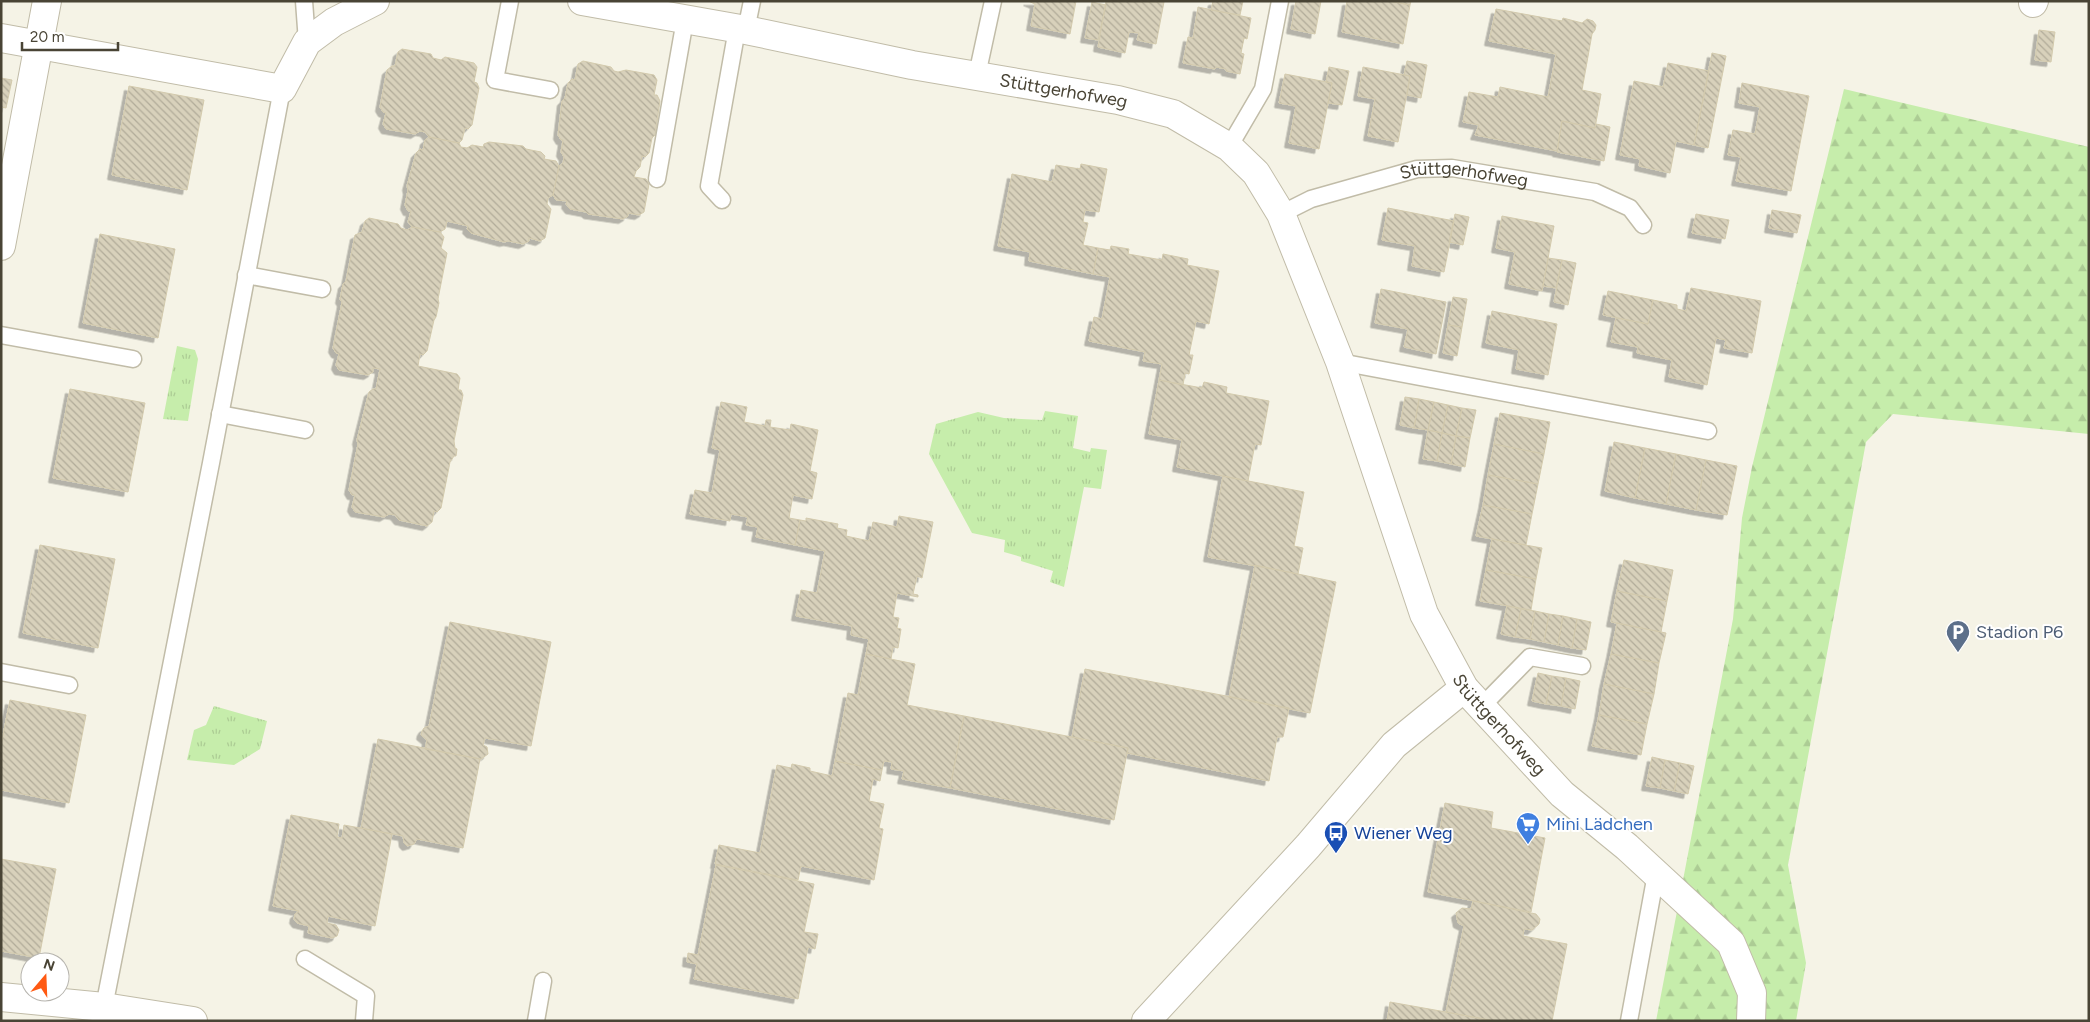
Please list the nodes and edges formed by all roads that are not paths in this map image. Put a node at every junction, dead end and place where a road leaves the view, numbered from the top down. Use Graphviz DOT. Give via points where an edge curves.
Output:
graph roads {
  1 [pos="47,1"];
  2 [pos="304,1"];
  3 [pos="375,1"];
  4 [pos="510,1"];
  5 [pos="582,1"];
  6 [pos="752,1"];
  7 [pos="993,1"];
  8 [pos="1280,1"];
  9 [pos="685,20"];
  10 [pos="742,30"];
  11 [pos="1,38"];
  12 [pos="307,42"];
  13 [pos="39,45"];
  14 [pos="978,76"];
  15 [pos="282,90"];
  16 [pos="550,90"];
  17 [pos="1229,147"];
  18 [pos="657,179"];
  19 [pos="7,186"];
  20 [pos="722,200"];
  21 [pos="1281,214"];
  22 [pos="1643,225"];
  23 [pos="1,246"];
  24 [pos="246,275"];
  25 [pos="322,289"];
  26 [pos="1,335"];
  27 [pos="133,359"];
  28 [pos="1340,362"];
  29 [pos="220,414"];
  30 [pos="306,430"];
  31 [pos="1708,431"];
  32 [pos="1582,666"];
  33 [pos="1,672"];
  34 [pos="69,685"];
  35 [pos="1473,697"];
  36 [pos="1656,874"];
  37 [pos="305,959"];
  38 [pos="543,981"];
  39 [pos="1,997"];
  40 [pos="104,1006"];
  41 [pos="193,1021"];
  42 [pos="364,1021"];
  43 [pos="536,1021"];
  44 [pos="1146,1021"];
  45 [pos="1629,1021"];
  46 [pos="1751,1021"];
  1 -- 13 [label="street"];
  2 -- 12 [label="lane"];
  3 -- 12 [label="street" via="334,22"];
  4 -- 16 [label="lane" via="495,80"];
  5 -- 9 [label="street, Stüttgerhofweg"];
  6 -- 10 [label="lane"];
  7 -- 14 [label="lane, Stüttgerhofweg"];
  8 -- 17 [label="lane" via="1263,89"];
  9 -- 10 [label="street, Stüttgerhofweg"];
  9 -- 18 [label="lane"];
  10 -- 14 [label="street, Stüttgerhofweg"];
  10 -- 20 [label="lane" via="709,186"];
  11 -- 13 [label="street"];
  12 -- 15 [label="street"];
  13 -- 15 [label="street"];
  13 -- 19 [label="street"];
  14 -- 17 [label="street, Stüttgerhofweg" via="1118,100 1173,114"];
  15 -- 24 [label="lane"];
  17 -- 21 [label="street, Stüttgerhofweg" via="1256,173"];
  19 -- 23 [label="street"];
  21 -- 22 [label="lane, Stüttgerhofweg" via="1311,199 1417,169 1452,168 1595,192 1630,208"];
  21 -- 28 [label="street, Stüttgerhofweg"];
  24 -- 25 [label="lane"];
  24 -- 29 [label="lane"];
  26 -- 27 [label="lane"];
  28 -- 31 [label="lane"];
  28 -- 35 [label="street, Stüttgerhofweg" via="1424,614"];
  29 -- 30 [label="lane"];
  29 -- 40 [label="lane"];
  32 -- 35 [label="lane" via="1530,657"];
  33 -- 34 [label="lane"];
  35 -- 36 [label="street, Stüttgerhofweg" via="1562,794"];
  35 -- 44 [label="street" via="1394,745 1308,846"];
  36 -- 45 [label="lane"];
  36 -- 46 [label="street, Stüttgerhofweg" via="1731,943 1752,994"];
  37 -- 42 [label="lane" via="366,996"];
  38 -- 43 [label="lane"];
  39 -- 40 [label="street"];
  40 -- 41 [label="street"];
}
